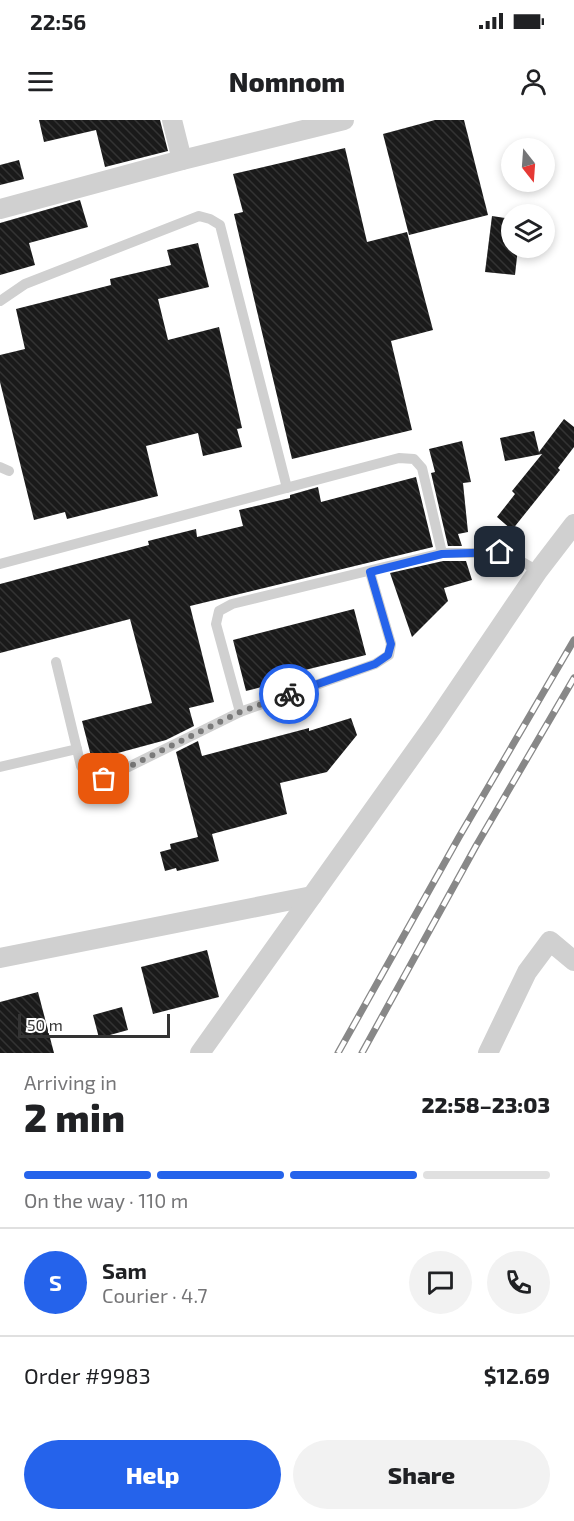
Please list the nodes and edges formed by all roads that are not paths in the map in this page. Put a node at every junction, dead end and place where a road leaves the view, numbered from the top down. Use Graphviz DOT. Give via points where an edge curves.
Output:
graph roads {
  1 [pos="172,120"];
  2 [pos="344,120"];
  3 [pos="182,160"];
  4 [pos="0,209"];
  5 [pos="0,301"];
  6 [pos="287,488"];
  7 [pos="574,524"];
  8 [pos="442,554"];
  9 [pos="0,564"];
  10 [pos="538,571"];
  11 [pos="370,572"];
  12 [pos="56,662"];
  13 [pos="240,712"];
  14 [pos="76,749"];
  15 [pos="0,767"];
  16 [pos="312,896"];
  17 [pos="0,958"];
  18 [pos="574,961"];
  19 [pos="200,1053"];
  20 [pos="488,1053"];
  1 -- 3 [label="street"];
  2 -- 3 [label="street"];
  3 -- 4 [label="street"];
  5 -- 6 [label="lane" via="26,284 199,216 220,225"];
  6 -- 8 [label="lane" via="399,458 414,459 422,468"];
  6 -- 9 [label="lane"];
  7 -- 10 [label="street"];
  8 -- 10 [label="lane" via="500,552"];
  8 -- 11 [label="lane"];
  10 -- 16 [label="street"];
  11 -- 13 [label="lane" via="391,644 388,655 375,664"];
  11 -- 13 [label="lane" via="232,604 219,611 216,624"];
  12 -- 14 [label="lane"];
  13 -- 14 [label="lane" via="104,779 87,776"];
  14 -- 15 [label="lane"];
  16 -- 17 [label="street"];
  16 -- 19 [label="street"];
  18 -- 20 [label="street" via="550,941 527,972"];
}
